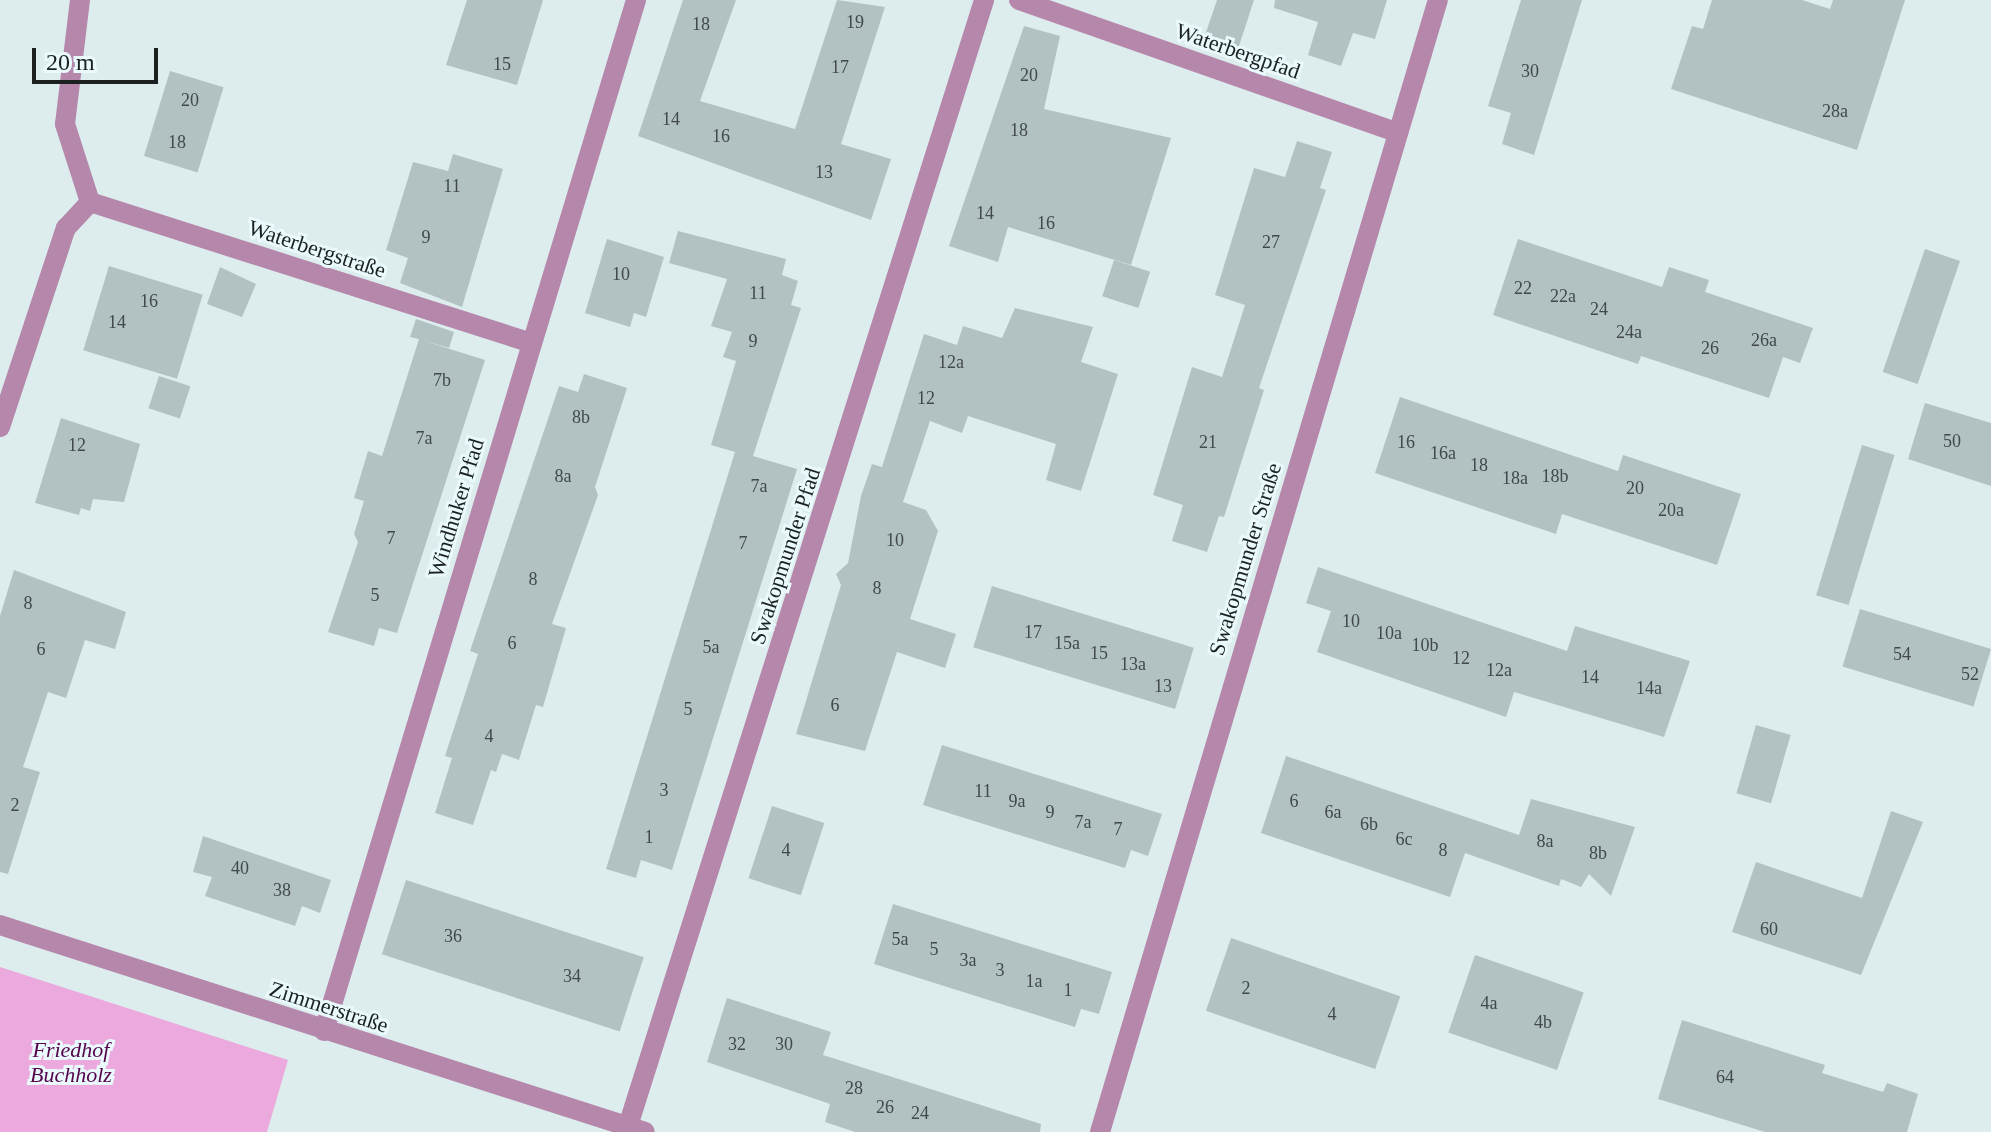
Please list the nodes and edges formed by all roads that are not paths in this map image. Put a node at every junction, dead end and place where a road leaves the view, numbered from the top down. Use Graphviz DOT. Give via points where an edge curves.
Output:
graph roads {
  1 [pos="80,0"];
  2 [pos="636,0"];
  3 [pos="984,0"];
  4 [pos="1019,0"];
  5 [pos="1438,0"];
  6 [pos="1396,132"];
  7 [pos="90,202"];
  8 [pos="530,342"];
  9 [pos="0,427"];
  10 [pos="0,925"];
  11 [pos="324,1031"];
  12 [pos="637,1129"];
  13 [pos="1100,1132"];
  1 -- 7 [label="street" via="65,124"];
  2 -- 8 [label="street, Windhuker Pfad"];
  3 -- 12 [label="street, Swakopmunder Pfad"];
  4 -- 6 [label="street, Waterbergpfad"];
  5 -- 6 [label="street, Swakopmunder Straße"];
  6 -- 13 [label="street, Swakopmunder Straße"];
  7 -- 8 [label="street, Waterbergstraße"];
  7 -- 9 [label="street" via="66,228"];
  8 -- 11 [label="street, Windhuker Pfad"];
  10 -- 11 [label="street, Zimmerstraße"];
  11 -- 12 [label="street, Zimmerstraße"];
}
